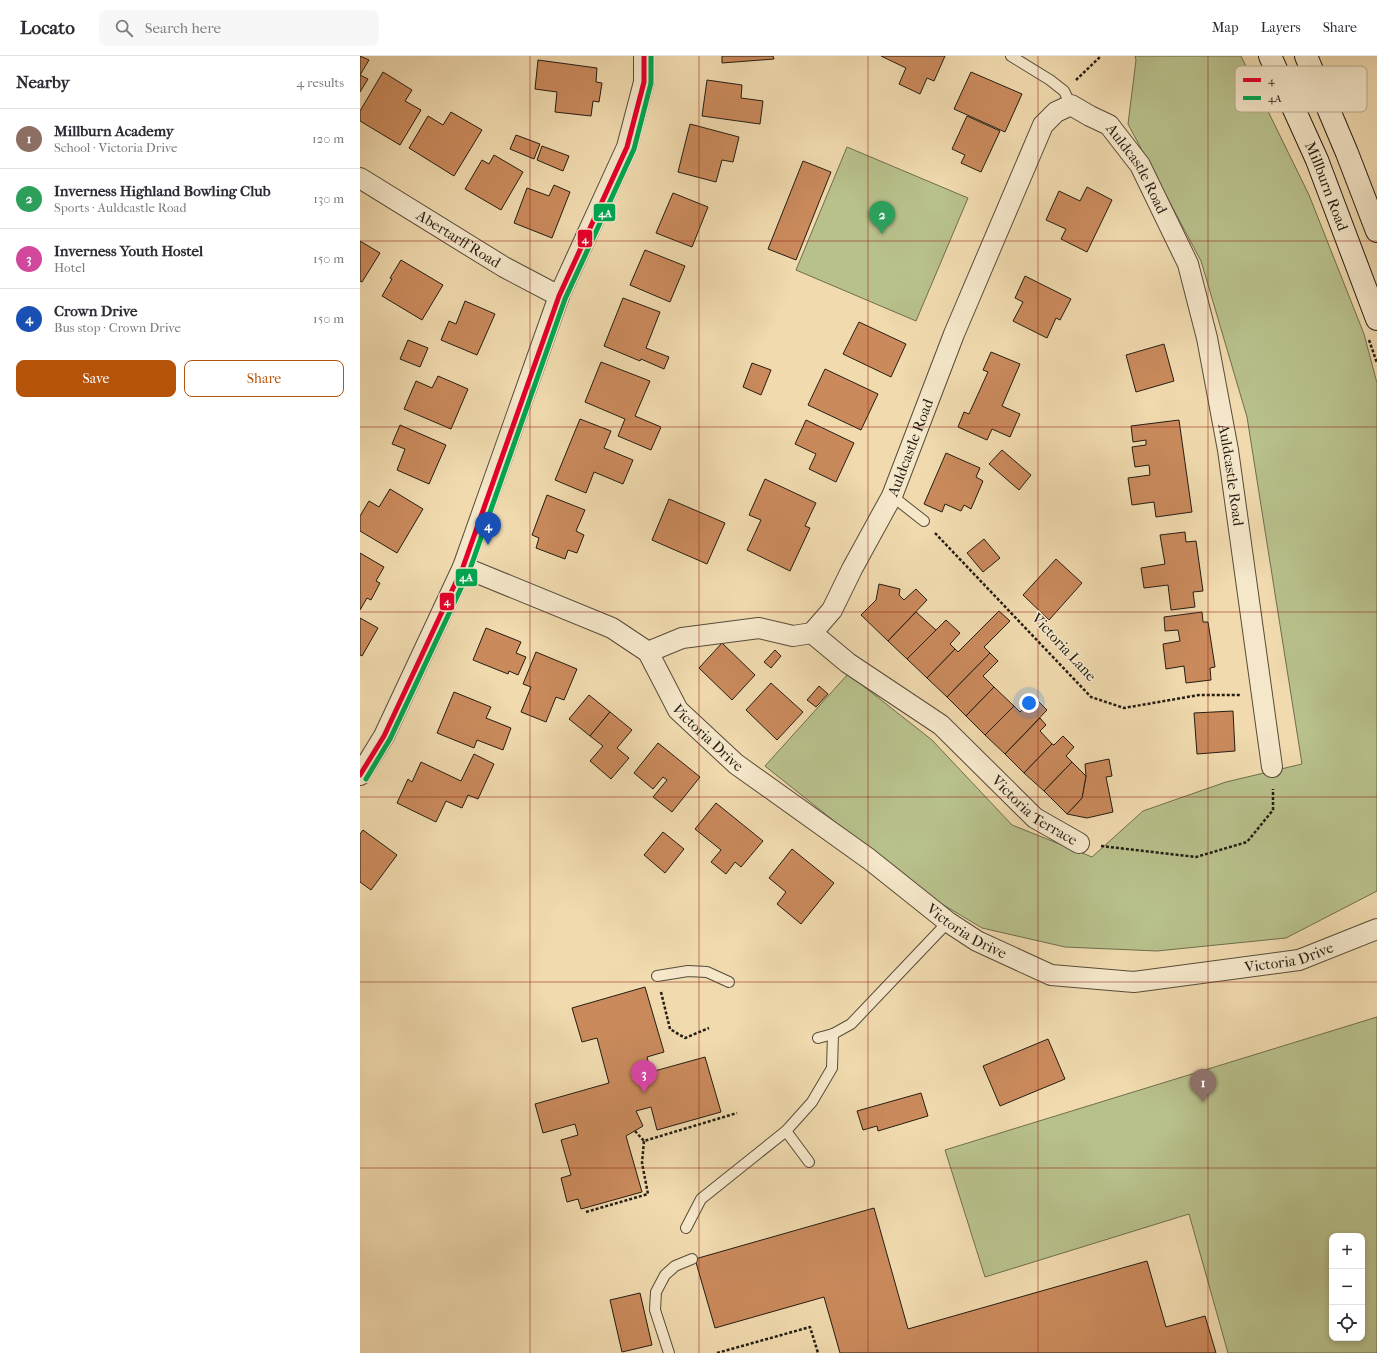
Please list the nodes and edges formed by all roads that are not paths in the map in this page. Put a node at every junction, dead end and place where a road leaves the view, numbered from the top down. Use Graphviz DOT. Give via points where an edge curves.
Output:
graph roads {
  1 [pos="644,56"];
  2 [pos="1011,56"];
  3 [pos="1270,56"];
  4 [pos="1306,56"];
  5 [pos="1275,66"];
  6 [pos="1310,66"];
  7 [pos="1067,98"];
  8 [pos="1295,112"];
  9 [pos="1330,112"];
  10 [pos="360,178"];
  11 [pos="1377,231"];
  12 [pos="559,296"];
  13 [pos="1377,319"];
  14 [pos="892,496"];
  15 [pos="924,521"];
  16 [pos="463,567"];
  17 [pos="812,632"];
  18 [pos="648,652"];
  19 [pos="1272,767"];
  20 [pos="360,775"];
  21 [pos="1079,843"];
  22 [pos="948,922"];
  23 [pos="1377,930"];
  24 [pos="657,976"];
  25 [pos="729,982"];
  26 [pos="833,1034"];
  27 [pos="818,1038"];
  28 [pos="786,1130"];
  29 [pos="809,1162"];
  30 [pos="686,1228"];
  31 [pos="692,1259"];
  32 [pos="669,1353"];
  1 -- 12 [label="street" via="644,82 627,147"];
  2 -- 7 [label="lane" via="1050,80"];
  3 -- 5 [label="main road, Millburn Road"];
  4 -- 6 [label="main road, Millburn Road"];
  7 -- 14 [label="street, Auldcastle Road" via="1043,125 954,334"];
  7 -- 19 [label="street, Auldcastle Road" via="1090,116 1109,125 1140,165 1188,264 1208,338 1228,450"];
  8 -- 13 [label="main road, Millburn Road" via="1317,160"];
  9 -- 11 [label="main road, Millburn Road"];
  10 -- 12 [label="street, Abertarff Road" via="504,267"];
  12 -- 16 [label="street"];
  14 -- 15 [label="lane"];
  14 -- 17 [label="street, Auldcastle Road" via="832,610"];
  16 -- 18 [label="street, Victoria Drive" via="612,628"];
  16 -- 20 [label="street" via="384,736"];
  17 -- 18 [label="street" via="793,636 759,628 682,638"];
  17 -- 21 [label="street, Victoria Terrace" via="848,663 941,725 1035,818"];
  18 -- 22 [label="street, Victoria Drive" via="678,710 736,764 868,859"];
  22 -- 23 [label="street, Victoria Drive" via="977,941 1051,975 1134,982 1298,960"];
  22 -- 26 [label="lane" via="851,1024"];
  24 -- 25 [label="lane" via="688,971 707,972"];
  26 -- 27 [label="lane"];
  26 -- 28 [label="lane" via="832,1068 812,1102"];
  28 -- 29 [label="lane"];
  28 -- 30 [label="lane" via="700,1200"];
  31 -- 32 [label="lane" via="675,1266 665,1275 656,1292 655,1310"];
}
